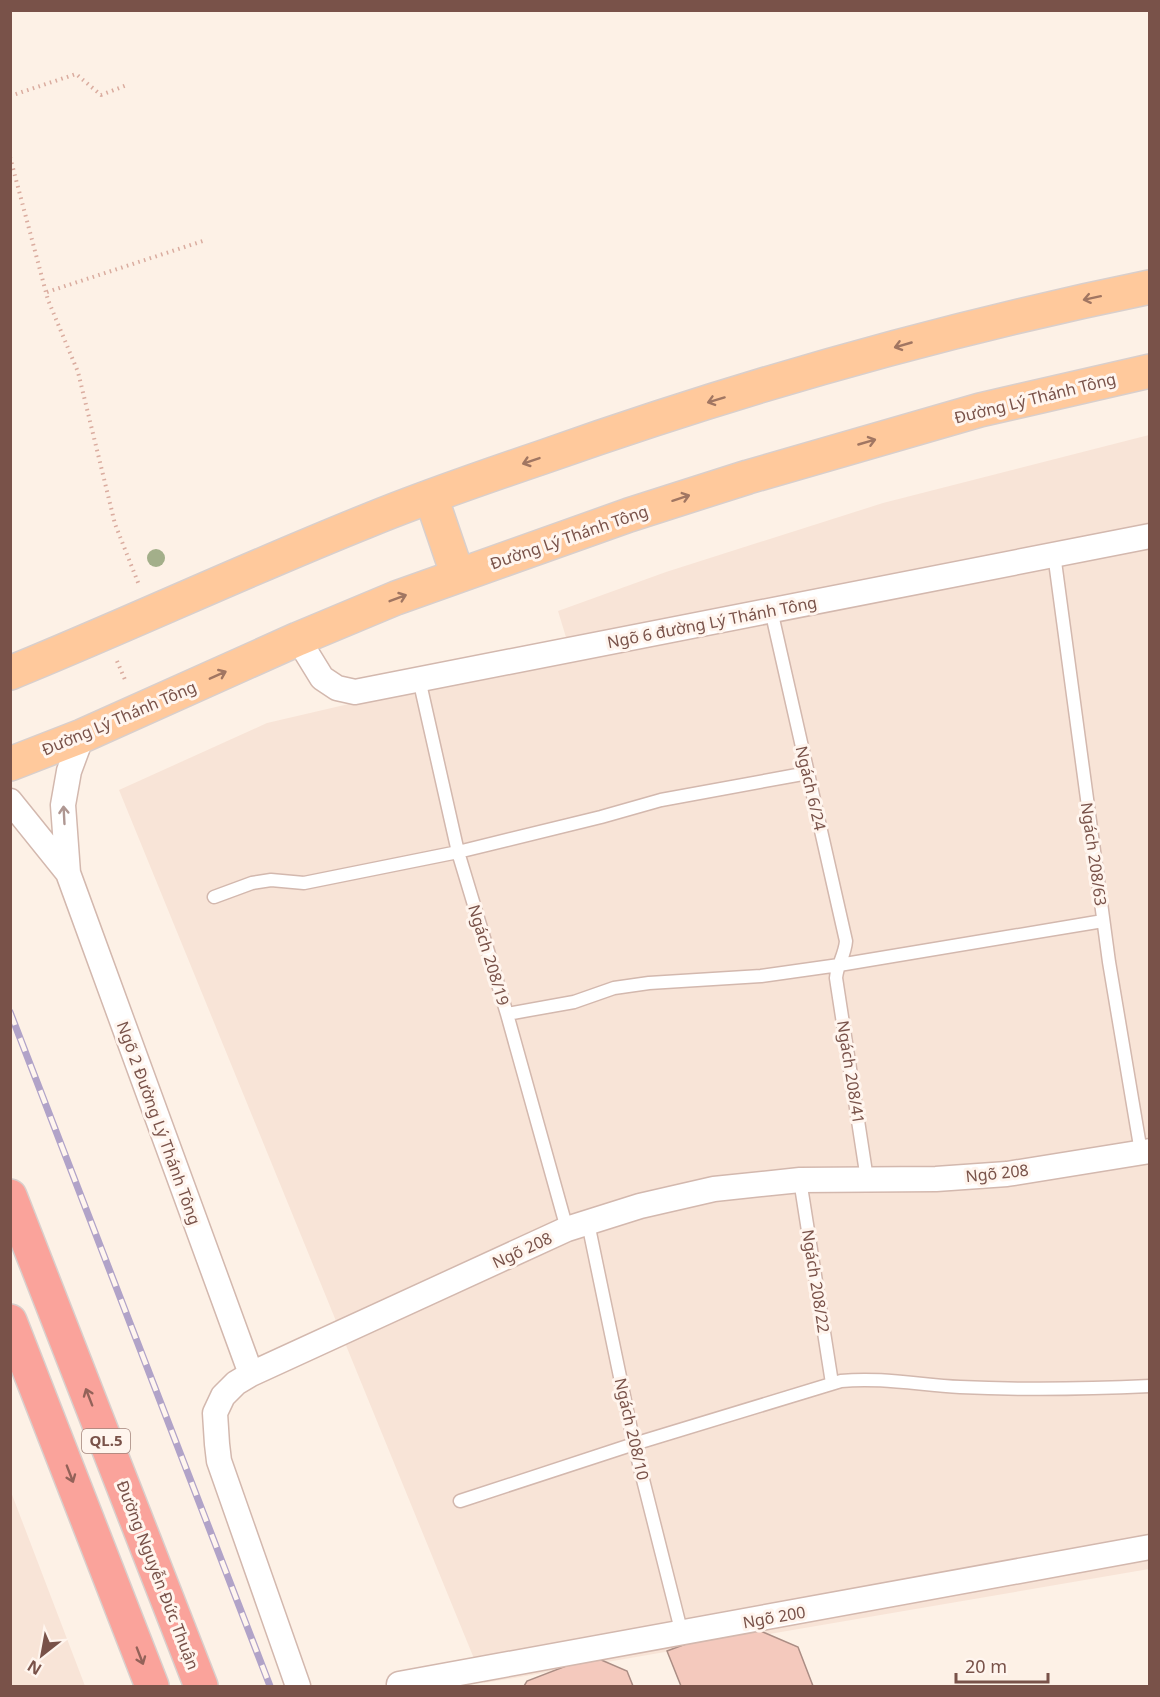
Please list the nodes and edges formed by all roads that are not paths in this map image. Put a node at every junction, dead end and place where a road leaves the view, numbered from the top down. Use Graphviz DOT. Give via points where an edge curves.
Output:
graph roads {
  1 [pos="1149,287"];
  2 [pos="1149,371"];
  3 [pos="431,497"];
  4 [pos="1149,536"];
  5 [pos="1054,554"];
  6 [pos="459,576"];
  7 [pos="771,610"];
  8 [pos="298,639"];
  9 [pos="10,673"];
  10 [pos="419,679"];
  11 [pos="82,736"];
  12 [pos="10,764"];
  13 [pos="808,773"];
  14 [pos="10,801"];
  15 [pos="458,852"];
  16 [pos="68,873"];
  17 [pos="214,897"];
  18 [pos="1103,921"];
  19 [pos="839,965"];
  20 [pos="507,1014"];
  21 [pos="1145,1152"];
  22 [pos="867,1179"];
  23 [pos="800,1180"];
  24 [pos="10,1196"];
  25 [pos="577,1226"];
  26 [pos="10,1321"];
  27 [pos="251,1374"];
  28 [pos="832,1383"];
  29 [pos="1149,1386"];
  30 [pos="634,1444"];
  31 [pos="460,1501"];
  32 [pos="1149,1547"];
  33 [pos="682,1634"];
  34 [pos="399,1684"];
  35 [pos="152,1686"];
  36 [pos="201,1686"];
  37 [pos="298,1686"];
  1 -- 3 [label="main road, one-way" via="954,331 822,368 603,436"];
  6 -- 2 [label="main road, Đường Lý Thánh Tông, one-way" via="759,473 980,410"];
  3 -- 6 [label="main road"];
  3 -- 9 [label="main road" via="288,553"];
  4 -- 5 [label="street, Ngõ 6 đường Lý Thánh Tông"];
  5 -- 7 [label="street, Ngõ 6 đường Lý Thánh Tông"];
  5 -- 18 [label="lane, Ngách 208/63"];
  8 -- 6 [label="main road, Đường Lý Thánh Tông, one-way"];
  7 -- 10 [label="street, Ngõ 6 đường Lý Thánh Tông"];
  7 -- 13 [label="lane, Ngách 6/24"];
  8 -- 10 [label="street, Ngõ 6 đường Lý Thánh Tông" via="322,678 337,688 355,692"];
  11 -- 8 [label="main road, Đường Lý Thánh Tông, one-way"];
  10 -- 15 [label="lane, Ngách 208/19"];
  11 -- 12 [label="main road, Đường Lý Thánh Tông"];
  16 -- 11 [label="street, one-way" via="63,805 69,771"];
  13 -- 15 [label="lane" via="661,800"];
  13 -- 19 [label="lane, Ngách 6/24" via="846,941"];
  14 -- 16 [label="street"];
  15 -- 17 [label="lane" via="304,883 252,883"];
  15 -- 20 [label="lane, Ngách 208/19"];
  16 -- 27 [label="street, Ngõ 2 Đường Lý Thánh Tông"];
  18 -- 19 [label="lane"];
  18 -- 21 [label="lane, Ngách 208/63"];
  19 -- 20 [label="lane" via="761,976 614,988 574,1002"];
  19 -- 22 [label="lane, Ngách 208/41" via="836,978"];
  20 -- 25 [label="lane, Ngách 208/19"];
  21 -- 22 [label="street, Ngõ 208" via="1007,1174"];
  22 -- 23 [label="street, Ngõ 208"];
  23 -- 25 [label="street, Ngõ 208" via="714,1189"];
  23 -- 28 [label="lane, Ngách 208/22"];
  36 -- 24 [label="highway, Đường Nguyễn Đức Thuận / QL.5, one-way"];
  25 -- 27 [label="street, Ngõ 208"];
  25 -- 30 [label="lane, Ngách 208/10"];
  26 -- 35 [label="highway, QL.5, one-way"];
  27 -- 37 [label="street, Ngõ 208" via="223,1396 215,1413 218,1452"];
  28 -- 29 [label="lane" via="873,1379 999,1389"];
  28 -- 30 [label="lane"];
  30 -- 31 [label="lane"];
  30 -- 33 [label="lane, Ngách 208/10"];
  32 -- 33 [label="street, Ngõ 200"];
  33 -- 34 [label="street, Ngõ 200"];
}
